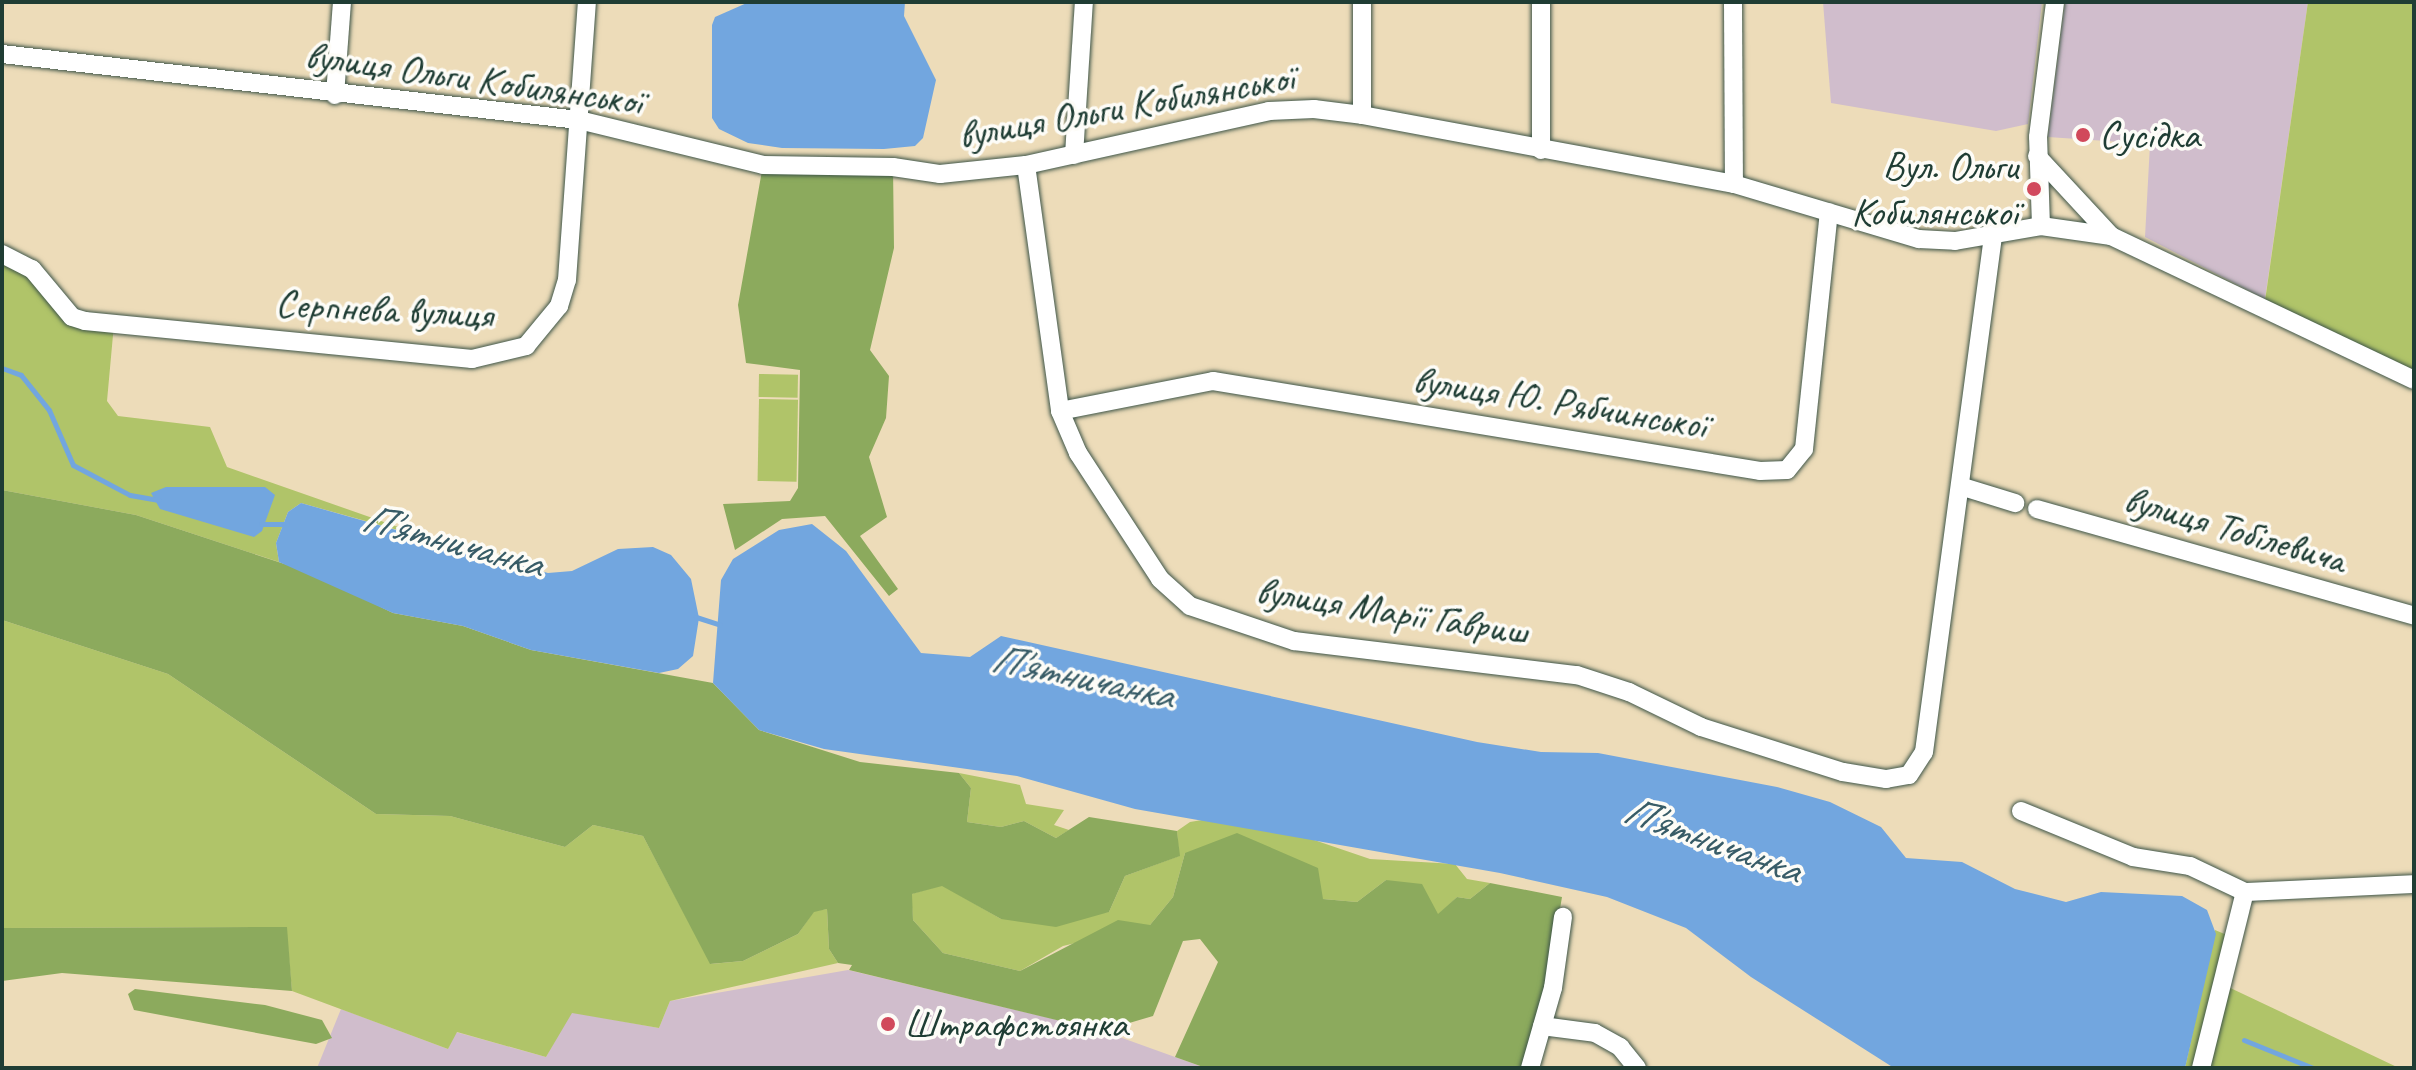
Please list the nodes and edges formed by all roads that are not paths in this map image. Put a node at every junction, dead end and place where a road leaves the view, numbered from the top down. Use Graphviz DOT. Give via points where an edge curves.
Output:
graph roads {
  1 [pos="342,2"];
  2 [pos="587,2"];
  3 [pos="1084,2"];
  4 [pos="1362,2"];
  5 [pos="1541,2"];
  6 [pos="1733,2"];
  7 [pos="2055,2"];
  8 [pos="2,54"];
  9 [pos="335,95"];
  10 [pos="1362,115"];
  11 [pos="579,120"];
  12 [pos="1541,150"];
  13 [pos="1074,155"];
  14 [pos="2037,156"];
  15 [pos="1026,165"];
  16 [pos="1734,184"];
  17 [pos="1829,212"];
  18 [pos="2041,226"];
  19 [pos="1993,236"];
  20 [pos="2111,236"];
  21 [pos="2,254"];
  22 [pos="2414,380"];
  23 [pos="1060,411"];
  24 [pos="1960,486"];
  25 [pos="2015,503"];
  26 [pos="2037,509"];
  27 [pos="2414,616"];
  28 [pos="2021,811"];
  29 [pos="2414,884"];
  30 [pos="2245,892"];
  31 [pos="1563,917"];
  32 [pos="1542,1026"];
  33 [pos="1530,1068"];
  34 [pos="1637,1068"];
  35 [pos="2201,1068"];
  1 -- 9 [label="street"];
  2 -- 11 [label="street, Серпнева вулиця"];
  3 -- 13 [label="street"];
  4 -- 10 [label="street"];
  5 -- 12 [label="street"];
  6 -- 16 [label="street"];
  7 -- 14 [label="street"];
  8 -- 9 [label="street, вулиця Ольги Кобилянської"];
  9 -- 11 [label="street, вулиця Ольги Кобилянської"];
  10 -- 12 [label="street, вулиця Ольги Кобилянської"];
  10 -- 13 [label="street, вулиця Ольги Кобилянської" via="1269,111"];
  11 -- 15 [label="street, вулиця Ольги Кобилянської" via="763,165 893,167 940,174"];
  11 -- 21 [label="street, Серпнева вулиця" via="567,280 559,306 526,346 498,357 472,359 85,321 72,317 32,269"];
  12 -- 16 [label="street, вулиця Ольги Кобилянської"];
  13 -- 15 [label="street, вулиця Ольги Кобилянської"];
  14 -- 18 [label="street"];
  14 -- 20 [label="street"];
  15 -- 23 [label="street, вулиця Марії Гавриш"];
  16 -- 17 [label="street, вулиця Ольги Кобилянської"];
  17 -- 19 [label="street, вулиця Ольги Кобилянської" via="1919,239"];
  17 -- 23 [label="street, вулиця Ю. Рябчинської" via="1804,449 1787,470 1760,471 1213,381"];
  18 -- 19 [label="street, вулиця Ольги Кобилянської"];
  18 -- 20 [label="street, вулиця Ольги Кобилянської"];
  19 -- 24 [label="street"];
  20 -- 22 [label="street, вулиця Ольги Кобилянської"];
  23 -- 24 [label="street, вулиця Марії Гавриш" via="1078,453 1160,579 1190,606 1294,641 1577,675 1629,692 1701,727 1843,772 1886,779 1909,775 1924,752"];
  24 -- 25 [label="street"];
  26 -- 27 [label="street, вулиця Тобілевича"];
  28 -- 30 [label="street" via="2133,857 2190,866"];
  29 -- 30 [label="street"];
  30 -- 35 [label="street"];
  31 -- 32 [label="street"];
  32 -- 33 [label="street"];
  32 -- 34 [label="street" via="1595,1033 1620,1047"];
}
